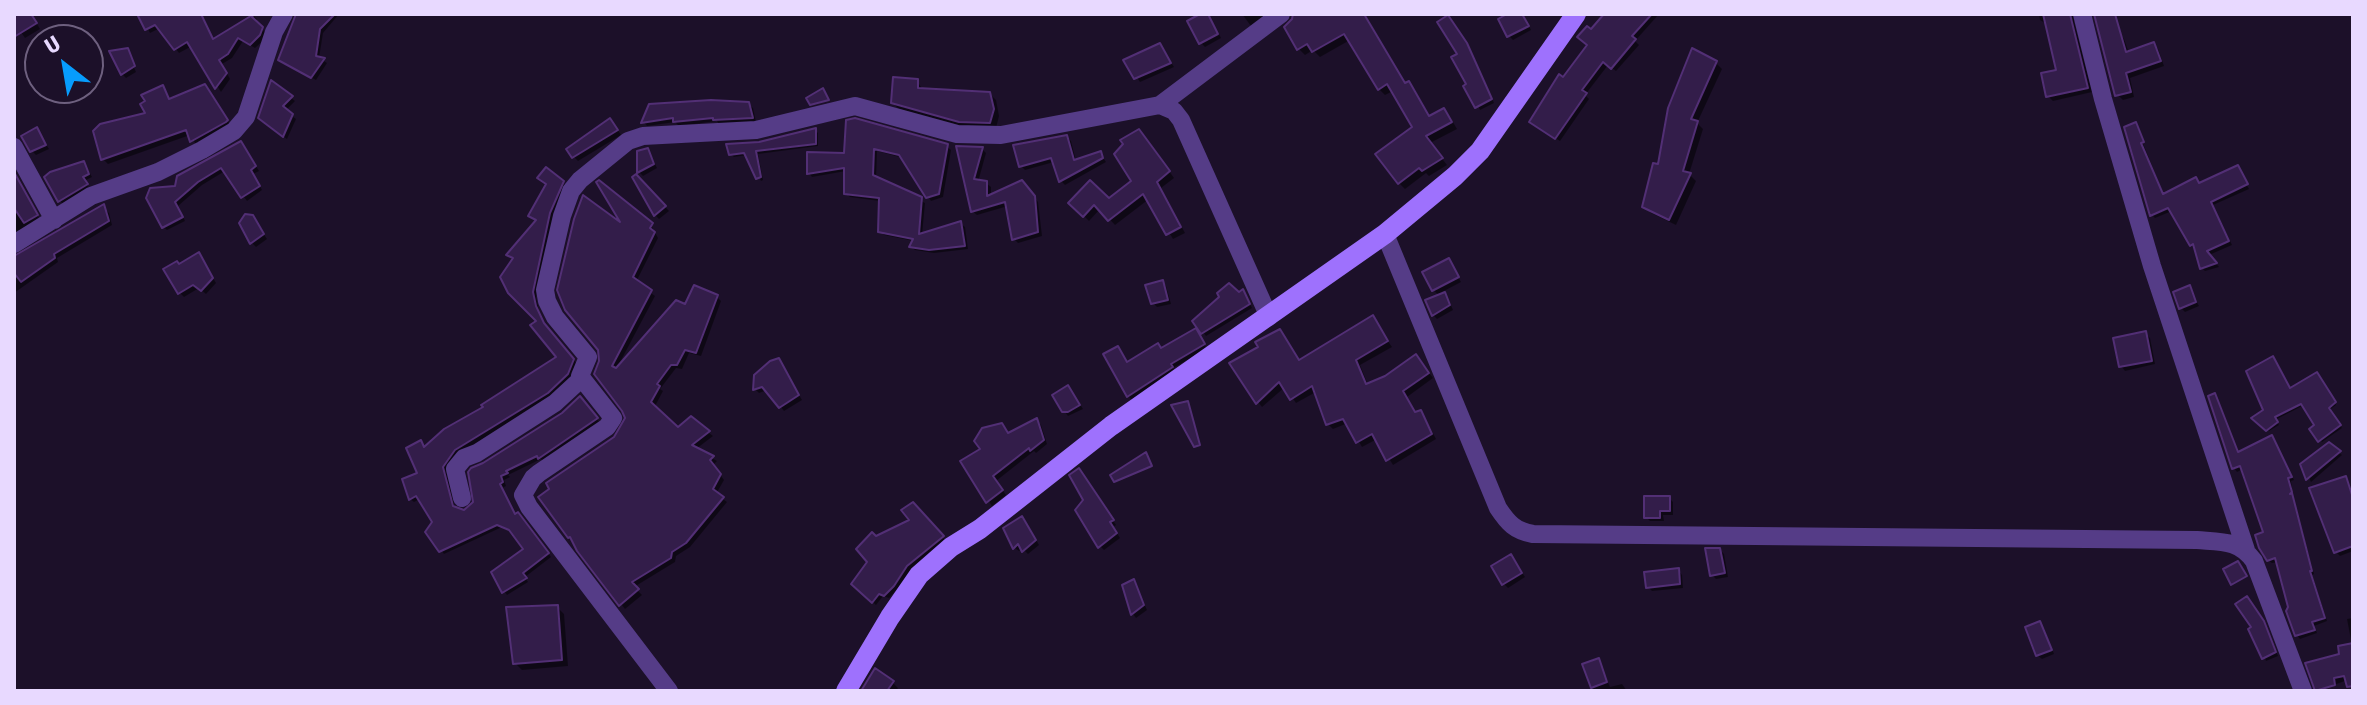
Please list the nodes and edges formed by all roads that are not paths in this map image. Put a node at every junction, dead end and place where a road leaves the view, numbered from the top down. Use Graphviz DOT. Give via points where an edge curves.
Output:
graph roads {
  1 [pos="284,14"];
  2 [pos="1281,14"];
  3 [pos="1576,14"];
  4 [pos="2082,14"];
  5 [pos="1160,105"];
  6 [pos="14,147"];
  7 [pos="54,220"];
  8 [pos="1385,234"];
  9 [pos="14,244"];
  10 [pos="1269,317"];
  11 [pos="581,379"];
  12 [pos="462,498"];
  13 [pos="2246,550"];
  14 [pos="669,691"];
  15 [pos="846,691"];
  16 [pos="2303,691"];
  1 -- 7 [label="street" via="246,117 234,131 158,172 91,196"];
  2 -- 5 [label="street"];
  3 -- 8 [label="street" via="1480,151"];
  4 -- 13 [label="street" via="2152,266"];
  5 -- 10 [label="street" via="1181,120"];
  5 -- 11 [label="street" via="980,136 855,106 756,130 628,141 571,191 545,290 555,317 588,357"];
  6 -- 7 [label="street"];
  7 -- 9 [label="street"];
  8 -- 10 [label="street"];
  8 -- 13 [label="street" via="1498,508 1518,531 2197,540"];
  10 -- 15 [label="street" via="1111,426 927,568"];
  11 -- 12 [label="street" via="555,403 464,458 455,469"];
  11 -- 14 [label="street" via="613,418 533,478 523,495"];
  13 -- 16 [label="street"];
}
